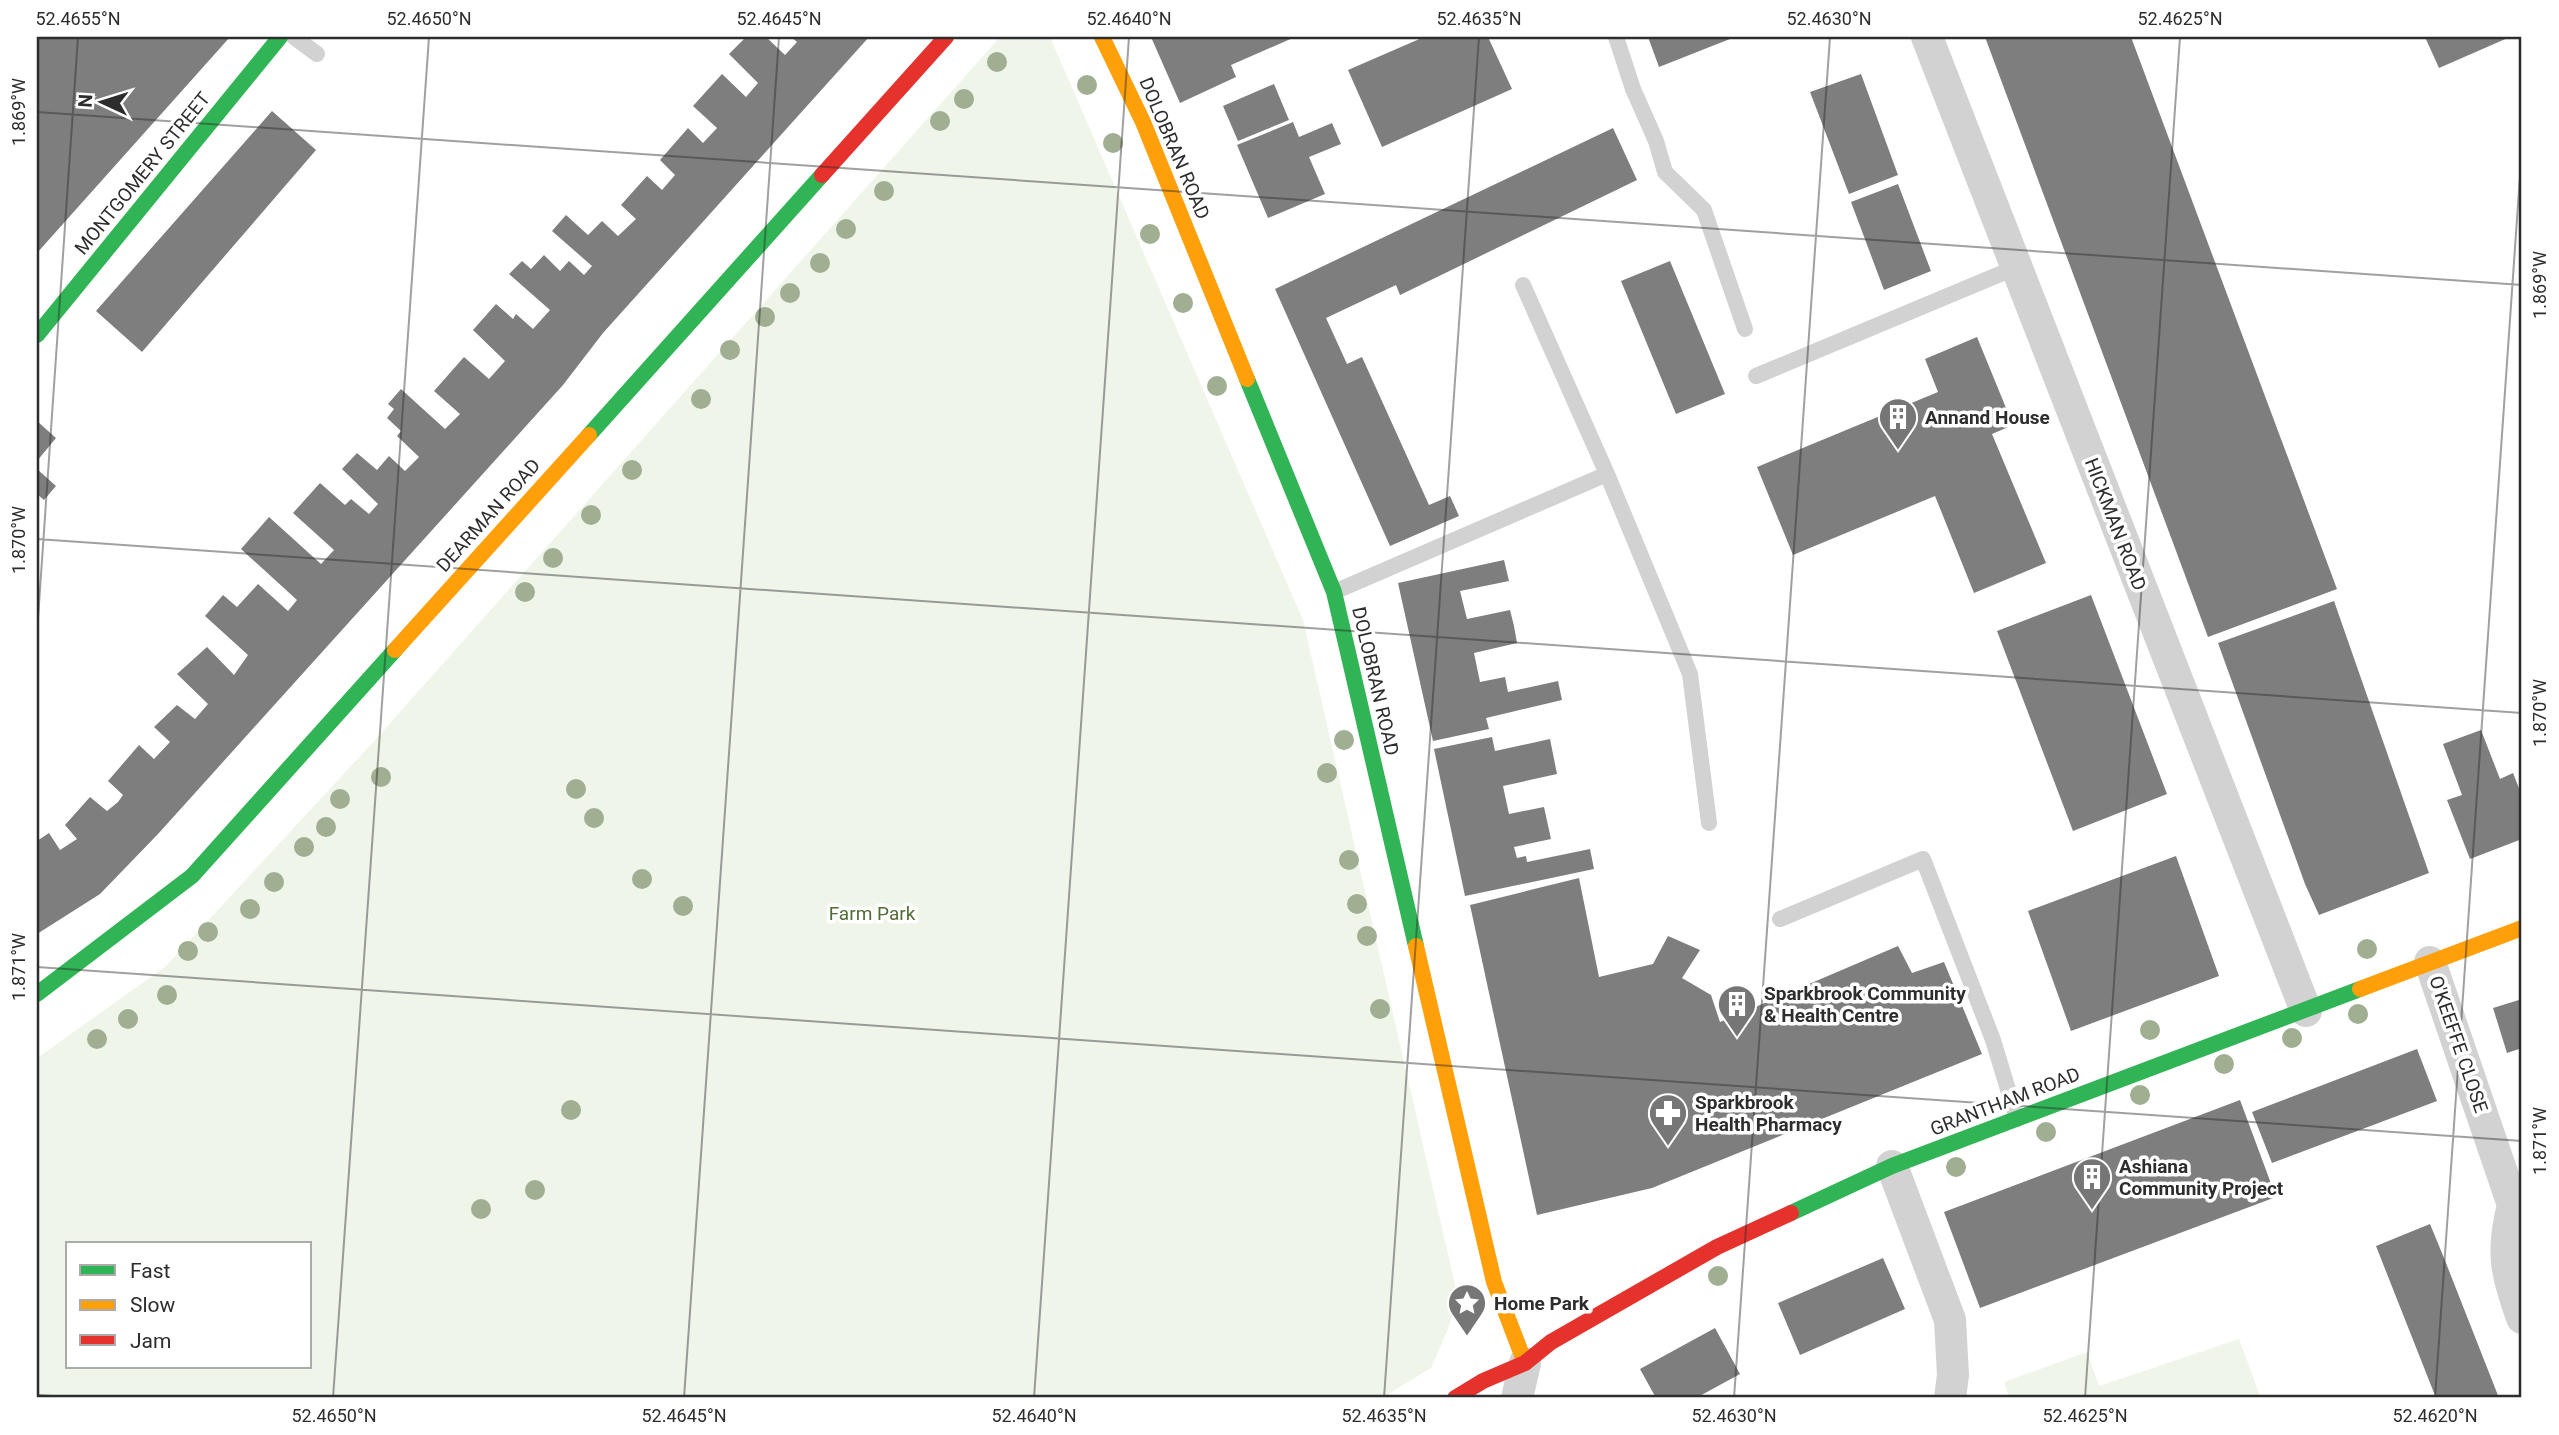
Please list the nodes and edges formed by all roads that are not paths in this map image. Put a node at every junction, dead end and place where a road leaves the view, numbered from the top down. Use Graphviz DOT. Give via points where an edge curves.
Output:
graph roads {
  1 [pos="281,37"];
  2 [pos="294,37"];
  3 [pos="947,37"];
  4 [pos="1102,37"];
  5 [pos="1616,37"];
  6 [pos="1927,37"];
  7 [pos="317,54"];
  8 [pos="2017,267"];
  9 [pos="1523,285"];
  10 [pos="1745,329"];
  11 [pos="37,335"];
  12 [pos="1756,376"];
  13 [pos="1607,474"];
  14 [pos="1334,592"];
  15 [pos="1709,823"];
  16 [pos="1780,919"];
  17 [pos="2522,928"];
  18 [pos="2430,962"];
  19 [pos="37,994"];
  20 [pos="2306,1011"];
  21 [pos="2017,1119"];
  22 [pos="1892,1166"];
  23 [pos="2518,1203"];
  24 [pos="2522,1318"];
  25 [pos="1525,1363"];
  26 [pos="1455,1398"];
  27 [pos="1517,1398"];
  28 [pos="1950,1398"];
  1 -- 11 [label="street, MONTGOMERY STREET"];
  2 -- 7 [label="lane"];
  3 -- 19 [label="street, DEARMAN ROAD" via="192,876"];
  4 -- 14 [label="street, DOLOBRAN ROAD" via="1143,122"];
  5 -- 10 [label="lane" via="1665,172 1704,210"];
  6 -- 8 [label="street, HICKMAN ROAD"];
  8 -- 12 [label="lane"];
  8 -- 20 [label="street, HICKMAN ROAD"];
  9 -- 13 [label="lane"];
  13 -- 14 [label="lane"];
  13 -- 15 [label="lane" via="1690,674"];
  14 -- 25 [label="street, DOLOBRAN ROAD" via="1494,1282"];
  16 -- 21 [label="lane" via="1923,859 1993,1040"];
  17 -- 18 [label="street, GRANTHAM ROAD"];
  18 -- 20 [label="street, GRANTHAM ROAD"];
  18 -- 23 [label="street, O'KEEFFE CLOSE"];
  20 -- 21 [label="street, GRANTHAM ROAD"];
  21 -- 22 [label="street, GRANTHAM ROAD"];
  22 -- 25 [label="street, GRANTHAM ROAD" via="1717,1247 1550,1342"];
  22 -- 28 [label="street" via="1950,1320"];
  23 -- 24 [label="street, O'KEEFFE CLOSE" via="2506,1232 2508,1277"];
  25 -- 26 [label="street, GRANTHAM ROAD"];
  25 -- 27 [label="street"];
}
